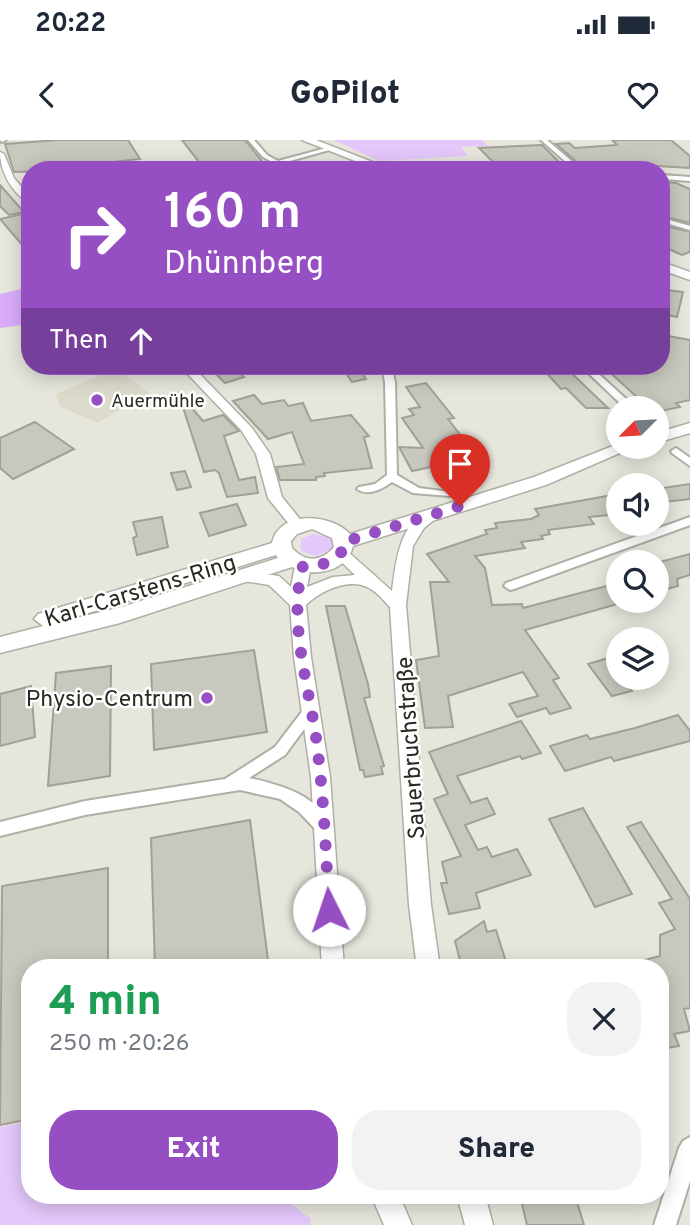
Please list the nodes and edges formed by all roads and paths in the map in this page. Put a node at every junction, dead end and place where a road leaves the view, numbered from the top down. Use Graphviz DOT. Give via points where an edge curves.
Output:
graph roads {
  1 [pos="251,140"];
  2 [pos="295,140"];
  3 [pos="307,140"];
  4 [pos="544,140"];
  5 [pos="327,150"];
  6 [pos="0,154"];
  7 [pos="270,161"];
  8 [pos="295,161"];
  9 [pos="353,161"];
  10 [pos="361,161"];
  11 [pos="568,161"];
  12 [pos="670,178"];
  13 [pos="690,179"];
  14 [pos="21,192"];
  15 [pos="670,222"];
  16 [pos="690,228"];
  17 [pos="670,269"];
  18 [pos="690,276"];
  19 [pos="195,375"];
  20 [pos="389,375"];
  21 [pos="595,375"];
  22 [pos="618,396"];
  23 [pos="689,428"];
  24 [pos="669,434"];
  25 [pos="676,451"];
  26 [pos="606,453"];
  27 [pos="597,456"];
  28 [pos="690,464"];
  29 [pos="392,476"];
  30 [pos="363,489"];
  31 [pos="446,494"];
  32 [pos="434,514"];
  33 [pos="690,521"];
  34 [pos="298,526"];
  35 [pos="340,542"];
  36 [pos="291,558"];
  37 [pos="244,576"];
  38 [pos="374,582"];
  39 [pos="510,586"];
  40 [pos="298,603"];
  41 [pos="398,605"];
  42 [pos="0,633"];
  43 [pos="0,645"];
  44 [pos="312,709"];
  45 [pos="226,785"];
  46 [pos="324,827"];
  47 [pos="0,829"];
  48 [pos="331,959"];
  49 [pos="428,959"];
  50 [pos="690,1148"];
  51 [pos="389,1204"];
  52 [pos="473,1204"];
  53 [pos="398,1225"];
  54 [pos="479,1225"];
  55 [pos="665,1225"];
  1 -- 7 [label="street"];
  2 -- 5 [label="main road"];
  3 -- 5 [label="main road"];
  4 -- 11 [label="street"];
  5 -- 8 [label="street"];
  5 -- 9 [label="main road"];
  5 -- 10 [label="main road"];
  6 -- 14 [label="street"];
  12 -- 13 [label="street"];
  15 -- 16 [label="street"];
  17 -- 18 [label="main road"];
  19 -- 34 [label="street" via="246,428 263,454 275,498"];
  20 -- 29 [label="street"];
  21 -- 22 [label="street"];
  23 -- 24 [label="main road"];
  25 -- 28 [label="street"];
  26 -- 27 [label="main road"];
  27 -- 31 [label="main road" via="530,469"];
  27 -- 32 [label="main road" via="540,481"];
  29 -- 30 [label="street" via="378,487"];
  29 -- 31 [label="street" via="416,491"];
  31 -- 35 [label="main road"];
  32 -- 35 [label="main road"];
  32 -- 41 [label="street, Sauerbruchstraße" via="419,525 406,546"];
  33 -- 39 [label="street"];
  34 -- 35 [label="main road" via="325,525"];
  34 -- 36 [label="main road" via="281,538"];
  35 -- 36 [label="main road" via="325,564"];
  35 -- 38 [label="street"];
  36 -- 37 [label="main road, Karl-Carstens-Ring"];
  36 -- 40 [label="street"];
  36 -- 42 [label="main road, Karl-Carstens-Ring"];
  37 -- 40 [label="street" via="274,580"];
  37 -- 43 [label="main road, Karl-Carstens-Ring" via="120,615"];
  38 -- 40 [label="street" via="329,582"];
  38 -- 41 [label="street"];
  40 -- 44 [label="street"];
  41 -- 49 [label="street, Sauerbruchstraße"];
  44 -- 45 [label="street" via="279,751"];
  44 -- 46 [label="street"];
  45 -- 46 [label="street" via="252,783 284,793"];
  45 -- 47 [label="street" via="65,812"];
  46 -- 48 [label="street"];
  50 -- 55 [label="street"];
  51 -- 53 [label="street"];
  52 -- 54 [label="street"];
}
